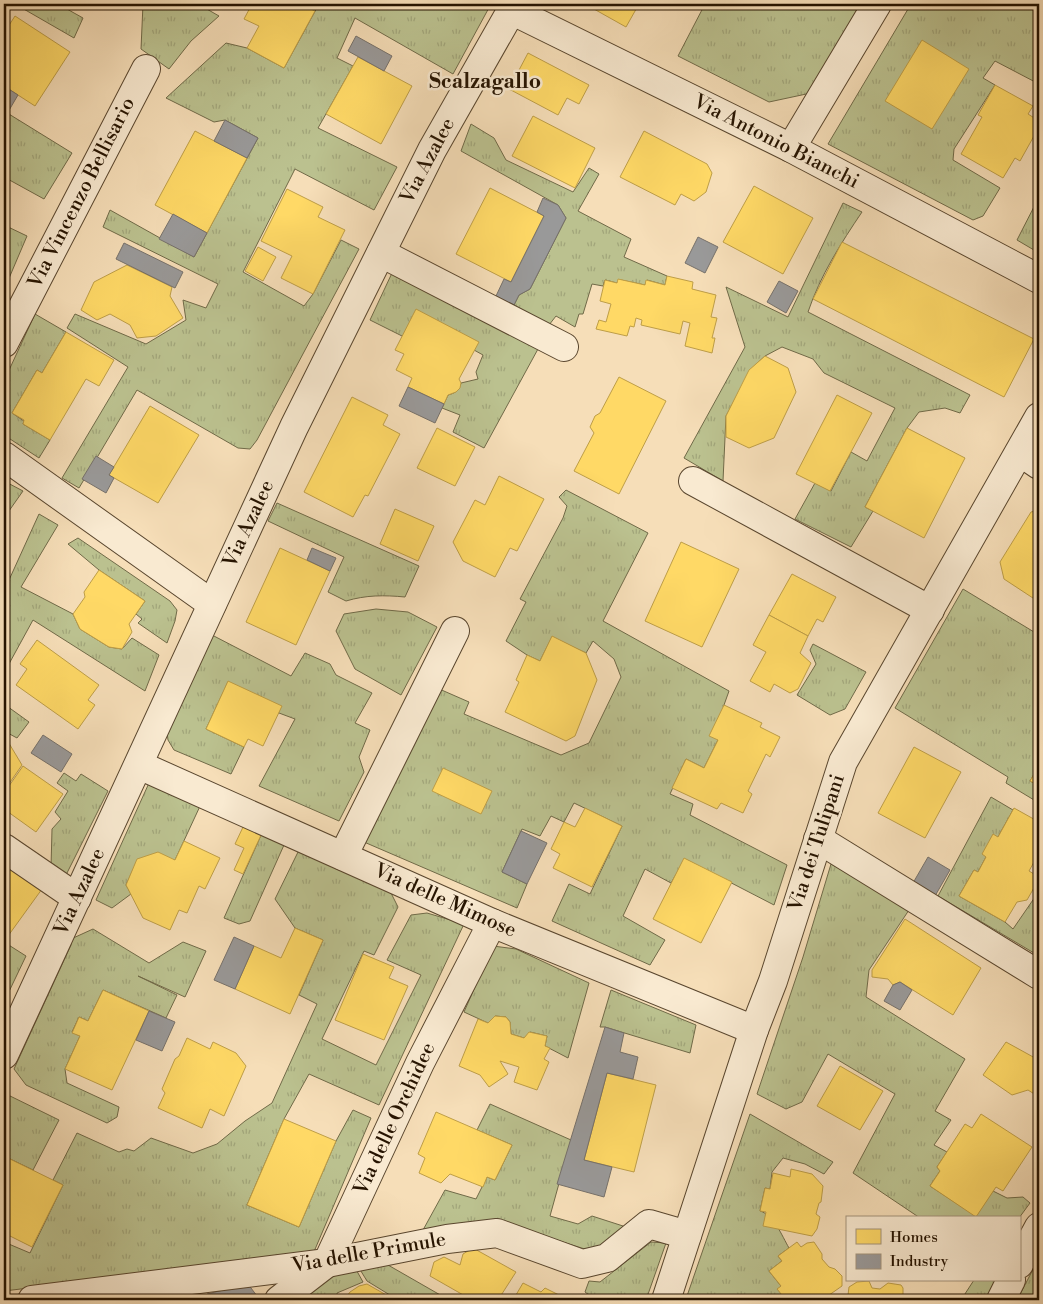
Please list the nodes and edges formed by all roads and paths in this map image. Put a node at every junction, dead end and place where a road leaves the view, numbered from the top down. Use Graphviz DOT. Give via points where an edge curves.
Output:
graph roads {
  1 [pos="877,4"];
  2 [pos="513,7"];
  3 [pos="146,69"];
  4 [pos="791,148"];
  5 [pos="381,253"];
  6 [pos="1039,279"];
  7 [pos="4,343"];
  8 [pos="564,347"];
  9 [pos="1039,417"];
  10 [pos="4,456"];
  11 [pos="1030,458"];
  12 [pos="693,481"];
  13 [pos="212,604"];
  14 [pos="930,610"];
  15 [pos="455,631"];
  16 [pos="139,764"];
  17 [pos="818,839"];
  18 [pos="4,848"];
  19 [pos="343,856"];
  20 [pos="77,898"];
  21 [pos="492,923"];
  22 [pos="1039,975"];
  23 [pos="754,1030"];
  24 [pos="7,1037"];
  25 [pos="1039,1227"];
  26 [pos="687,1235"];
  27 [pos="327,1262"];
  28 [pos="1020,1262"];
  29 [pos="1010,1282"];
  30 [pos="32,1300"];
  31 [pos="279,1300"];
  32 [pos="666,1300"];
  33 [pos="1001,1300"];
  1 -- 4 [label="street"];
  2 -- 4 [label="street, Via Antonio Bianchi"];
  2 -- 5 [label="street, Via Azalee" via="432,150"];
  3 -- 7 [label="street, Via Vincenzo Bellisario"];
  4 -- 6 [label="street, Via Antonio Bianchi"];
  5 -- 8 [label="street"];
  5 -- 13 [label="street, Via Azalee" via="294,427"];
  9 -- 11 [label="street, Via dei Tulipani"];
  10 -- 13 [label="street"];
  11 -- 14 [label="street, Via dei Tulipani"];
  12 -- 14 [label="street"];
  13 -- 16 [label="street, Via Azalee"];
  14 -- 17 [label="street, Via dei Tulipani" via="843,762"];
  15 -- 19 [label="street"];
  16 -- 19 [label="street, Via delle Mimose"];
  16 -- 20 [label="street, Via Azalee"];
  17 -- 22 [label="street"];
  17 -- 23 [label="street, Via dei Tulipani"];
  18 -- 20 [label="street"];
  19 -- 21 [label="street, Via delle Mimose"];
  20 -- 24 [label="street, Via Azalee"];
  21 -- 23 [label="street, Via delle Mimose"];
  21 -- 27 [label="street, Via delle Orchidee" via="420,1063"];
  23 -- 26 [label="street, Via dei Tulipani"];
  25 -- 28 [label="street"];
  26 -- 27 [label="street, Via delle Primule" via="649,1224 607,1258 582,1264 497,1233"];
  26 -- 32 [label="street, Via dei Tulipani"];
  27 -- 30 [label="street, Via delle Primule"];
  27 -- 31 [label="street, Via delle Orchidee"];
  29 -- 33 [label="street"];
}
